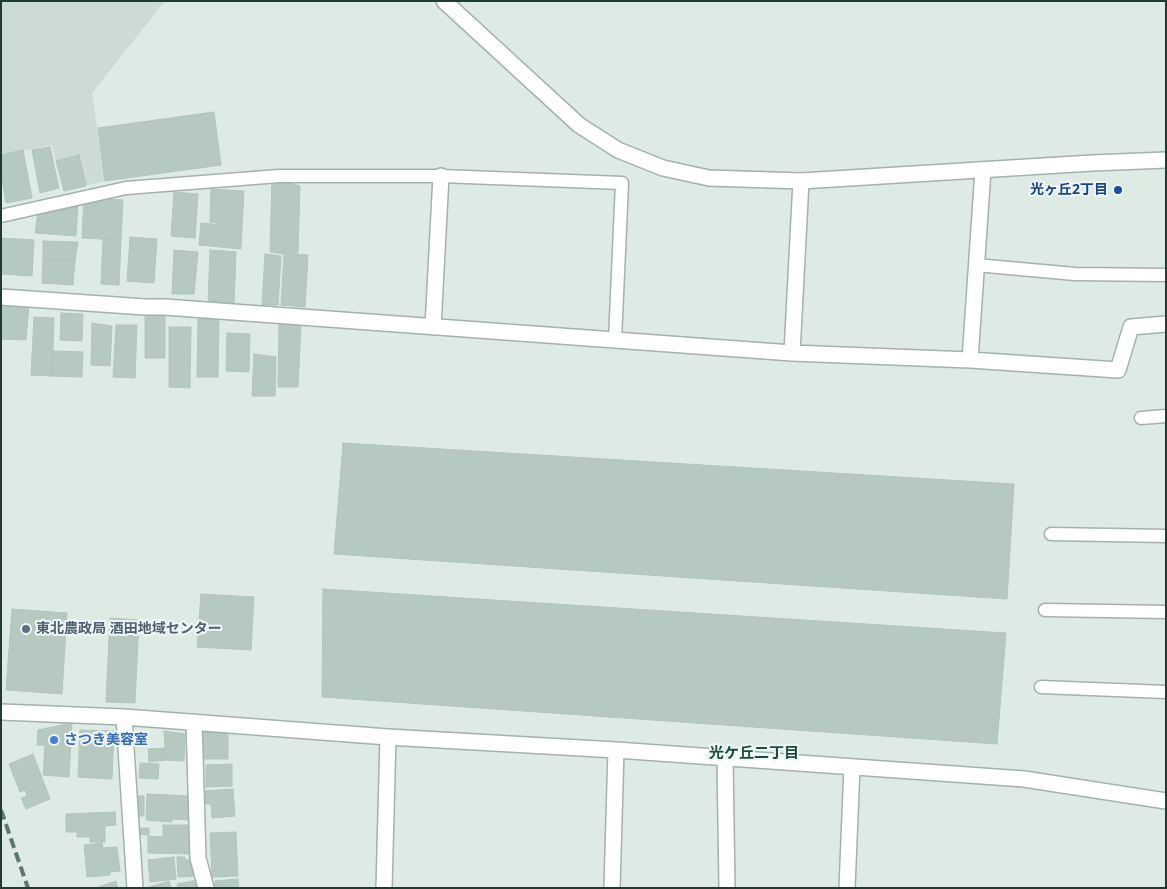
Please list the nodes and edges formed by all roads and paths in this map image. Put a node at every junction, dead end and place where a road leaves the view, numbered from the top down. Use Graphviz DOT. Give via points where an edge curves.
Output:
graph roads {
  1 [pos="444,1"];
  2 [pos="1166,160"];
  3 [pos="983,170"];
  4 [pos="441,176"];
  5 [pos="801,181"];
  6 [pos="1,216"];
  7 [pos="976,265"];
  8 [pos="1166,275"];
  9 [pos="1,297"];
  10 [pos="1166,324"];
  11 [pos="433,327"];
  12 [pos="615,340"];
  13 [pos="792,353"];
  14 [pos="970,360"];
  15 [pos="1166,416"];
  16 [pos="1141,418"];
  17 [pos="1051,534"];
  18 [pos="1166,536"];
  19 [pos="1045,610"];
  20 [pos="1166,612"];
  21 [pos="1041,687"];
  22 [pos="1166,692"];
  23 [pos="1,712"];
  24 [pos="124,716"];
  25 [pos="194,722"];
  26 [pos="388,737"];
  27 [pos="616,750"];
  28 [pos="726,759"];
  29 [pos="852,768"];
  30 [pos="1166,801"];
  31 [pos="136,888"];
  32 [pos="206,888"];
  33 [pos="384,888"];
  34 [pos="612,888"];
  35 [pos="726,888"];
  36 [pos="847,888"];
  1 -- 5 [label="street" via="579,125 618,150 663,168 709,178"];
  2 -- 3 [label="street"];
  3 -- 5 [label="street"];
  3 -- 7 [label="street"];
  4 -- 6 [label="lane" via="279,176 126,188"];
  4 -- 11 [label="street"];
  4 -- 12 [label="lane" via="622,183"];
  5 -- 13 [label="street"];
  7 -- 8 [label="lane" via="1075,274"];
  7 -- 14 [label="street"];
  9 -- 11 [label="street"];
  10 -- 14 [label="street" via="1131,327 1118,370"];
  11 -- 12 [label="street"];
  12 -- 13 [label="street"];
  13 -- 14 [label="street"];
  15 -- 16 [label="lane"];
  17 -- 18 [label="lane"];
  19 -- 20 [label="lane"];
  21 -- 22 [label="lane"];
  23 -- 24 [label="street"];
  24 -- 25 [label="street"];
  24 -- 31 [label="street"];
  25 -- 26 [label="street"];
  25 -- 32 [label="street" via="198,858"];
  26 -- 27 [label="street"];
  26 -- 33 [label="street"];
  27 -- 28 [label="street"];
  27 -- 34 [label="street"];
  28 -- 29 [label="street"];
  28 -- 35 [label="street"];
  29 -- 30 [label="street" via="1024,779"];
  29 -- 36 [label="street"];
}
